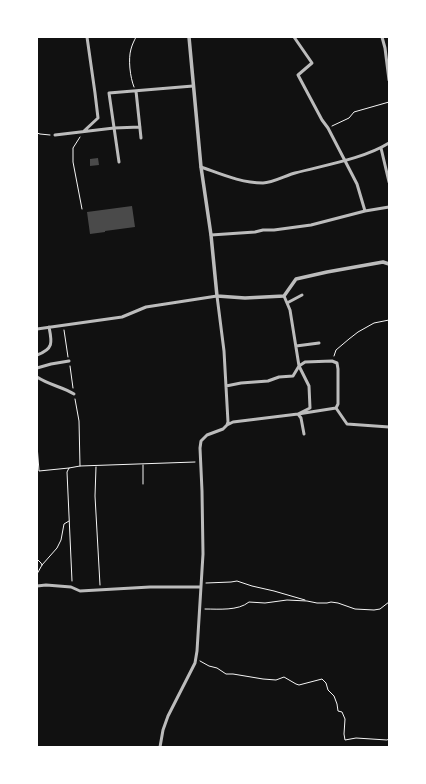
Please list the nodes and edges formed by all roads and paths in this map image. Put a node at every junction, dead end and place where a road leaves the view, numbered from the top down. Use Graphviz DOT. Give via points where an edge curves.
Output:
graph roads {
  1 [pos="87,37"];
  2 [pos="136,37"];
  3 [pos="189,37"];
  4 [pos="294,37"];
  5 [pos="382,37"];
  6 [pos="389,80"];
  7 [pos="193,86"];
  8 [pos="136,91"];
  9 [pos="389,102"];
  10 [pos="140,127"];
  11 [pos="114,128"];
  12 [pos="328,128"];
  13 [pos="84,131"];
  14 [pos="37,132"];
  15 [pos="55,135"];
  16 [pos="141,138"];
  17 [pos="389,143"];
  18 [pos="381,148"];
  19 [pos="344,160"];
  20 [pos="119,162"];
  21 [pos="201,167"];
  22 [pos="389,182"];
  23 [pos="389,207"];
  24 [pos="82,209"];
  25 [pos="365,211"];
  26 [pos="211,235"];
  27 [pos="389,264"];
  28 [pos="302,295"];
  29 [pos="217,296"];
  30 [pos="284,296"];
  31 [pos="287,303"];
  32 [pos="389,320"];
  33 [pos="49,327"];
  34 [pos="37,329"];
  35 [pos="319,342"];
  36 [pos="296,346"];
  37 [pos="37,355"];
  38 [pos="69,361"];
  39 [pos="332,361"];
  40 [pos="299,366"];
  41 [pos="37,368"];
  42 [pos="37,378"];
  43 [pos="226,386"];
  44 [pos="74,394"];
  45 [pos="336,408"];
  46 [pos="298,414"];
  47 [pos="227,425"];
  48 [pos="389,427"];
  49 [pos="304,434"];
  50 [pos="37,445"];
  51 [pos="200,462"];
  52 [pos="142,464"];
  53 [pos="96,466"];
  54 [pos="69,468"];
  55 [pos="143,484"];
  56 [pos="69,520"];
  57 [pos="37,560"];
  58 [pos="42,565"];
  59 [pos="37,574"];
  60 [pos="37,586"];
  61 [pos="71,587"];
  62 [pos="201,587"];
  63 [pos="101,590"];
  64 [pos="307,601"];
  65 [pos="389,602"];
  66 [pos="200,609"];
  67 [pos="196,659"];
  68 [pos="389,739"];
  69 [pos="160,747"];
  1 -- 13 [label="street" via="98,118"];
  2 -- 8 [label="path" via="130,50 130,63 131,80"];
  3 -- 7 [label="street"];
  4 -- 12 [label="street" via="312,63 298,75"];
  5 -- 6 [label="street"];
  7 -- 8 [label="street"];
  7 -- 21 [label="street"];
  8 -- 10 [label="street"];
  8 -- 11 [label="street" via="110,93"];
  9 -- 12 [label="path" via="354,112 349,118"];
  10 -- 11 [label="street"];
  10 -- 16 [label="street"];
  11 -- 13 [label="street"];
  11 -- 20 [label="street"];
  12 -- 19 [label="street"];
  13 -- 15 [label="street"];
  13 -- 24 [label="path" via="73,148"];
  14 -- 15 [label="path"];
  17 -- 18 [label="street"];
  18 -- 19 [label="street"];
  18 -- 22 [label="street"];
  19 -- 21 [label="street" via="265,183 241,181"];
  19 -- 25 [label="street" via="357,184"];
  21 -- 26 [label="street"];
  23 -- 25 [label="street"];
  25 -- 26 [label="street" via="311,225"];
  26 -- 29 [label="street"];
  27 -- 30 [label="street" via="383,262 296,279"];
  28 -- 31 [label="street"];
  29 -- 30 [label="street"];
  29 -- 33 [label="street" via="146,307 122,317"];
  29 -- 43 [label="street"];
  30 -- 31 [label="street"];
  31 -- 36 [label="street"];
  32 -- 39 [label="path" via="374,323 348,339 336,350"];
  33 -- 34 [label="street"];
  33 -- 37 [label="street" via="51,344 47,350"];
  35 -- 36 [label="street"];
  36 -- 40 [label="street"];
  38 -- 41 [label="street"];
  39 -- 40 [label="street" via="305,362"];
  39 -- 45 [label="street" via="337,363 338,369"];
  40 -- 43 [label="street" via="293,376"];
  40 -- 46 [label="street" via="309,386 310,408"];
  42 -- 44 [label="street"];
  43 -- 47 [label="street"];
  45 -- 46 [label="street"];
  45 -- 48 [label="street" via="347,424"];
  46 -- 47 [label="street" via="233,422"];
  46 -- 49 [label="street"];
  47 -- 51 [label="street" via="201,441"];
  50 -- 54 [label="path" via="39,471"];
  51 -- 52 [label="path"];
  51 -- 62 [label="street" via="203,554"];
  52 -- 53 [label="path"];
  52 -- 55 [label="path"];
  53 -- 54 [label="path"];
  53 -- 63 [label="path" via="95,496"];
  54 -- 56 [label="path"];
  56 -- 58 [label="path" via="64,524 57,548"];
  56 -- 61 [label="path" via="73,580"];
  57 -- 58 [label="path"];
  58 -- 59 [label="path"];
  60 -- 61 [label="street"];
  61 -- 63 [label="street" via="80,591"];
  62 -- 63 [label="street"];
  62 -- 64 [label="path" via="205,583 237,580"];
  62 -- 66 [label="street"];
  64 -- 65 [label="path" via="331,602 374,610"];
  64 -- 66 [label="path" via="249,602 228,608"];
  66 -- 67 [label="street"];
  67 -- 68 [label="path" via="226,674 276,680 284,677 299,685 322,679 334,696 338,711 342,712 345,719 345,740"];
  67 -- 69 [label="street" via="168,716"];
}
